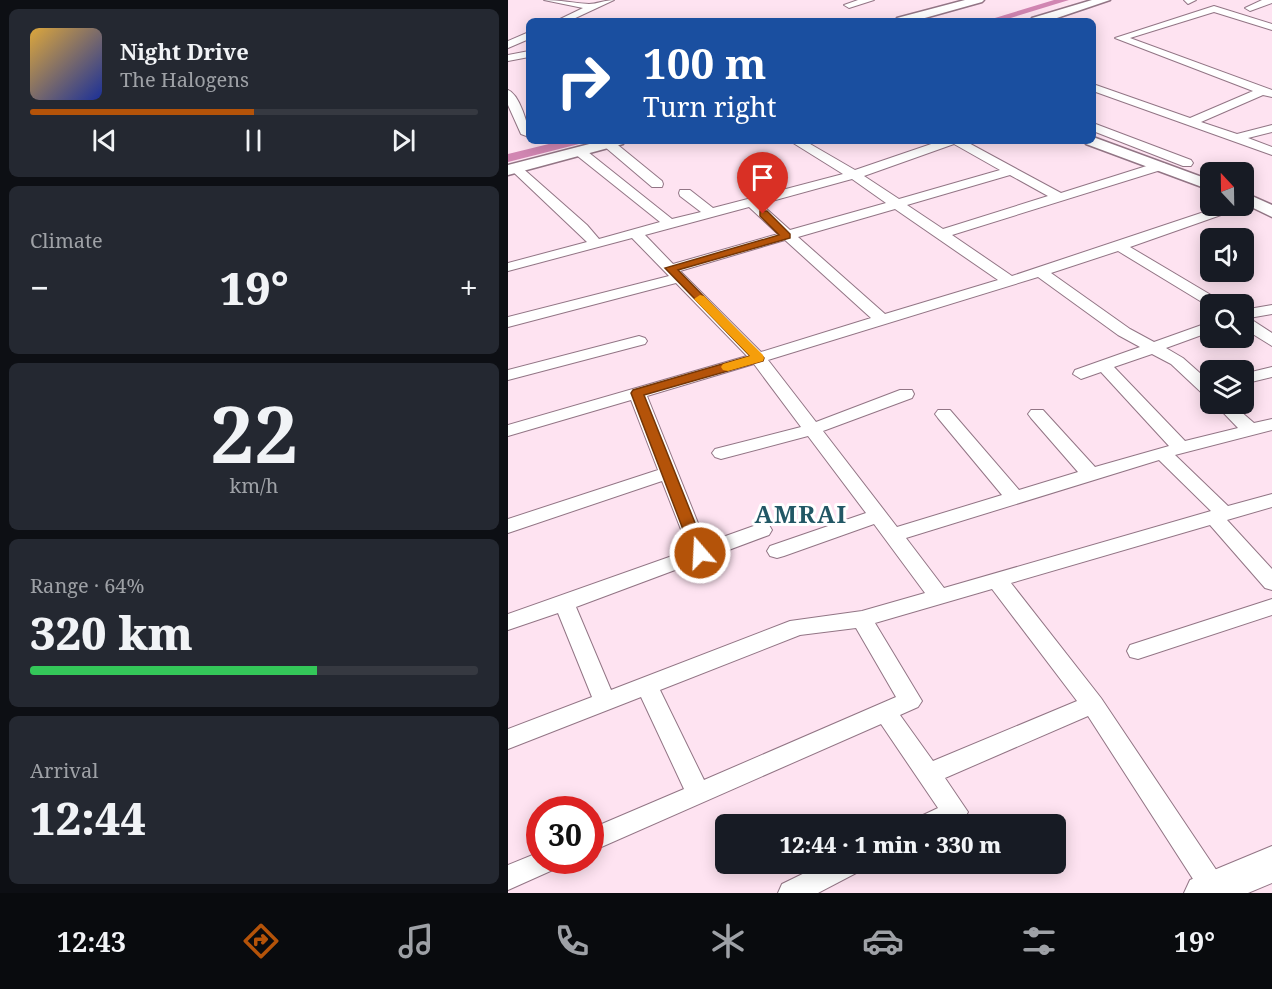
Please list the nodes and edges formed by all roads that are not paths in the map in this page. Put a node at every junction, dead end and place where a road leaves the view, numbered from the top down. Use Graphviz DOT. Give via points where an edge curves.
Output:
graph roads {
  1 [pos="549,0"];
  2 [pos="609,0"];
  3 [pos="869,0"];
  4 [pos="978,0"];
  5 [pos="1104,0"];
  6 [pos="1270,0"];
  7 [pos="849,5"];
  8 [pos="593,7"];
  9 [pos="582,12"];
  10 [pos="1272,14"];
  11 [pos="568,18"];
  12 [pos="587,18"];
  13 [pos="912,18"];
  14 [pos="1046,18"];
  15 [pos="1272,27"];
  16 [pos="526,36"];
  17 [pos="508,45"];
  18 [pos="526,55"];
  19 [pos="508,58"];
  20 [pos="1096,88"];
  21 [pos="508,93"];
  22 [pos="1267,93"];
  23 [pos="1190,122"];
  24 [pos="1096,128"];
  25 [pos="1272,128"];
  26 [pos="526,132"];
  27 [pos="1237,138"];
  28 [pos="1096,143"];
  29 [pos="606,144"];
  30 [pos="616,144"];
  31 [pos="801,144"];
  32 [pos="914,144"];
  33 [pos="945,144"];
  34 [pos="960,144"];
  35 [pos="926,150"];
  36 [pos="579,151"];
  37 [pos="1272,151"];
  38 [pos="1187,163"];
  39 [pos="1160,166"];
  40 [pos="511,169"];
  41 [pos="1011,171"];
  42 [pos="853,175"];
  43 [pos="1200,181"];
  44 [pos="657,184"];
  45 [pos="685,193"];
  46 [pos="1061,198"];
  47 [pos="751,202"];
  48 [pos="898,205"];
  49 [pos="711,213"];
  50 [pos="1204,216"];
  51 [pos="670,224"];
  52 [pos="636,234"];
  53 [pos="941,234"];
  54 [pos="786,236"];
  55 [pos="596,244"];
  56 [pos="1119,246"];
  57 [pos="508,267"];
  58 [pos="1039,271"];
  59 [pos="675,273"];
  60 [pos="1010,280"];
  61 [pos="1200,294"];
  62 [pos="1272,309"];
  63 [pos="1254,313"];
  64 [pos="882,320"];
  65 [pos="508,322"];
  66 [pos="1254,329"];
  67 [pos="1200,331"];
  68 [pos="639,341"];
  69 [pos="1272,341"];
  70 [pos="1154,348"];
  71 [pos="758,358"];
  72 [pos="1104,366"];
  73 [pos="1272,372"];
  74 [pos="1081,374"];
  75 [pos="508,375"];
  76 [pos="1254,376"];
  77 [pos="1200,380"];
  78 [pos="637,393"];
  79 [pos="906,394"];
  80 [pos="944,414"];
  81 [pos="1037,414"];
  82 [pos="1234,414"];
  83 [pos="1272,424"];
  84 [pos="812,429"];
  85 [pos="1251,430"];
  86 [pos="508,431"];
  87 [pos="1181,448"];
  88 [pos="721,453"];
  89 [pos="1162,453"];
  90 [pos="669,472"];
  91 [pos="1091,475"];
  92 [pos="1015,498"];
  93 [pos="1272,500"];
  94 [pos="1219,515"];
  95 [pos="878,516"];
  96 [pos="508,526"];
  97 [pos="762,530"];
  98 [pos="893,536"];
  99 [pos="777,551"];
  100 [pos="700,553"];
  101 [pos="997,580"];
  102 [pos="1272,582"];
  103 [pos="939,597"];
  104 [pos="564,603"];
  105 [pos="1272,607"];
  106 [pos="862,619"];
  107 [pos="508,622"];
  108 [pos="1138,651"];
  109 [pos="647,686"];
  110 [pos="605,702"];
  111 [pos="1093,704"];
  112 [pos="885,712"];
  113 [pos="508,739"];
  114 [pos="928,774"];
  115 [pos="699,794"];
  116 [pos="951,814"];
  117 [pos="604,835"];
  118 [pos="1272,864"];
  119 [pos="526,870"];
  120 [pos="829,874"];
  121 [pos="508,878"];
  122 [pos="1209,891"];
  123 [pos="791,893"];
  1 -- 8 [label="street"];
  2 -- 8 [label="street"];
  3 -- 7 [label="street"];
  4 -- 13 [label="street"];
  5 -- 14 [label="street"];
  6 -- 10 [label="street" via="1250,8"];
  8 -- 9 [label="street"];
  9 -- 11 [label="street"];
  9 -- 12 [label="street"];
  15 -- 22 [label="street" via="1214,9 1120,38"];
  16 -- 17 [label="street"];
  18 -- 19 [label="street"];
  20 -- 23 [label="street"];
  21 -- 26 [label="street"];
  22 -- 23 [label="street"];
  23 -- 27 [label="street"];
  24 -- 38 [label="street"];
  25 -- 27 [label="street"];
  27 -- 37 [label="street"];
  28 -- 39 [label="street"];
  29 -- 36 [label="street"];
  30 -- 44 [label="street"];
  31 -- 42 [label="street"];
  32 -- 35 [label="street"];
  33 -- 35 [label="street"];
  34 -- 41 [label="street"];
  35 -- 42 [label="street"];
  36 -- 40 [label="street"];
  36 -- 51 [label="street"];
  39 -- 43 [label="street"];
  39 -- 46 [label="street"];
  40 -- 55 [label="street"];
  41 -- 46 [label="street"];
  41 -- 48 [label="street"];
  42 -- 47 [label="street"];
  42 -- 48 [label="street"];
  45 -- 49 [label="street"];
  46 -- 53 [label="street"];
  47 -- 49 [label="street"];
  47 -- 54 [label="street"];
  48 -- 53 [label="street"];
  48 -- 54 [label="street"];
  49 -- 51 [label="street"];
  50 -- 56 [label="street"];
  51 -- 52 [label="street"];
  52 -- 55 [label="street"];
  52 -- 59 [label="street"];
  53 -- 60 [label="street"];
  54 -- 59 [label="street"];
  54 -- 64 [label="street"];
  55 -- 57 [label="street"];
  56 -- 58 [label="street"];
  56 -- 61 [label="street"];
  58 -- 60 [label="street"];
  58 -- 70 [label="street" via="1124,332"];
  59 -- 65 [label="street"];
  59 -- 71 [label="street"];
  60 -- 64 [label="street"];
  62 -- 63 [label="street"];
  64 -- 71 [label="street"];
  66 -- 69 [label="street"];
  67 -- 70 [label="street"];
  68 -- 75 [label="street"];
  70 -- 72 [label="street"];
  70 -- 77 [label="street"];
  71 -- 78 [label="street"];
  71 -- 84 [label="street"];
  72 -- 74 [label="street"];
  72 -- 87 [label="street"];
  73 -- 76 [label="street"];
  78 -- 86 [label="street"];
  78 -- 90 [label="street"];
  79 -- 84 [label="street"];
  80 -- 92 [label="street"];
  81 -- 91 [label="street"];
  82 -- 85 [label="street"];
  83 -- 85 [label="street"];
  84 -- 88 [label="street"];
  84 -- 95 [label="street"];
  85 -- 87 [label="street"];
  87 -- 89 [label="street"];
  89 -- 91 [label="street"];
  89 -- 94 [label="street"];
  90 -- 96 [label="street"];
  90 -- 100 [label="street"];
  91 -- 92 [label="street"];
  92 -- 98 [label="street"];
  93 -- 94 [label="street"];
  94 -- 101 [label="street"];
  94 -- 102 [label="street"];
  95 -- 98 [label="street"];
  95 -- 99 [label="street"];
  97 -- 100 [label="street"];
  98 -- 103 [label="street"];
  100 -- 104 [label="street"];
  101 -- 103 [label="street"];
  101 -- 111 [label="street"];
  103 -- 106 [label="street"];
  104 -- 107 [label="street"];
  104 -- 110 [label="street"];
  105 -- 108 [label="street"];
  106 -- 109 [label="street" via="798,627"];
  106 -- 112 [label="street" via="910,701"];
  109 -- 110 [label="street"];
  109 -- 115 [label="street"];
  110 -- 113 [label="street"];
  111 -- 114 [label="street"];
  111 -- 122 [label="street"];
  112 -- 114 [label="street"];
  112 -- 115 [label="street"];
  114 -- 116 [label="street" via="955,812"];
  115 -- 117 [label="street"];
  118 -- 122 [label="main road"];
  119 -- 121 [label="street"];
  120 -- 123 [label="street"];
}
